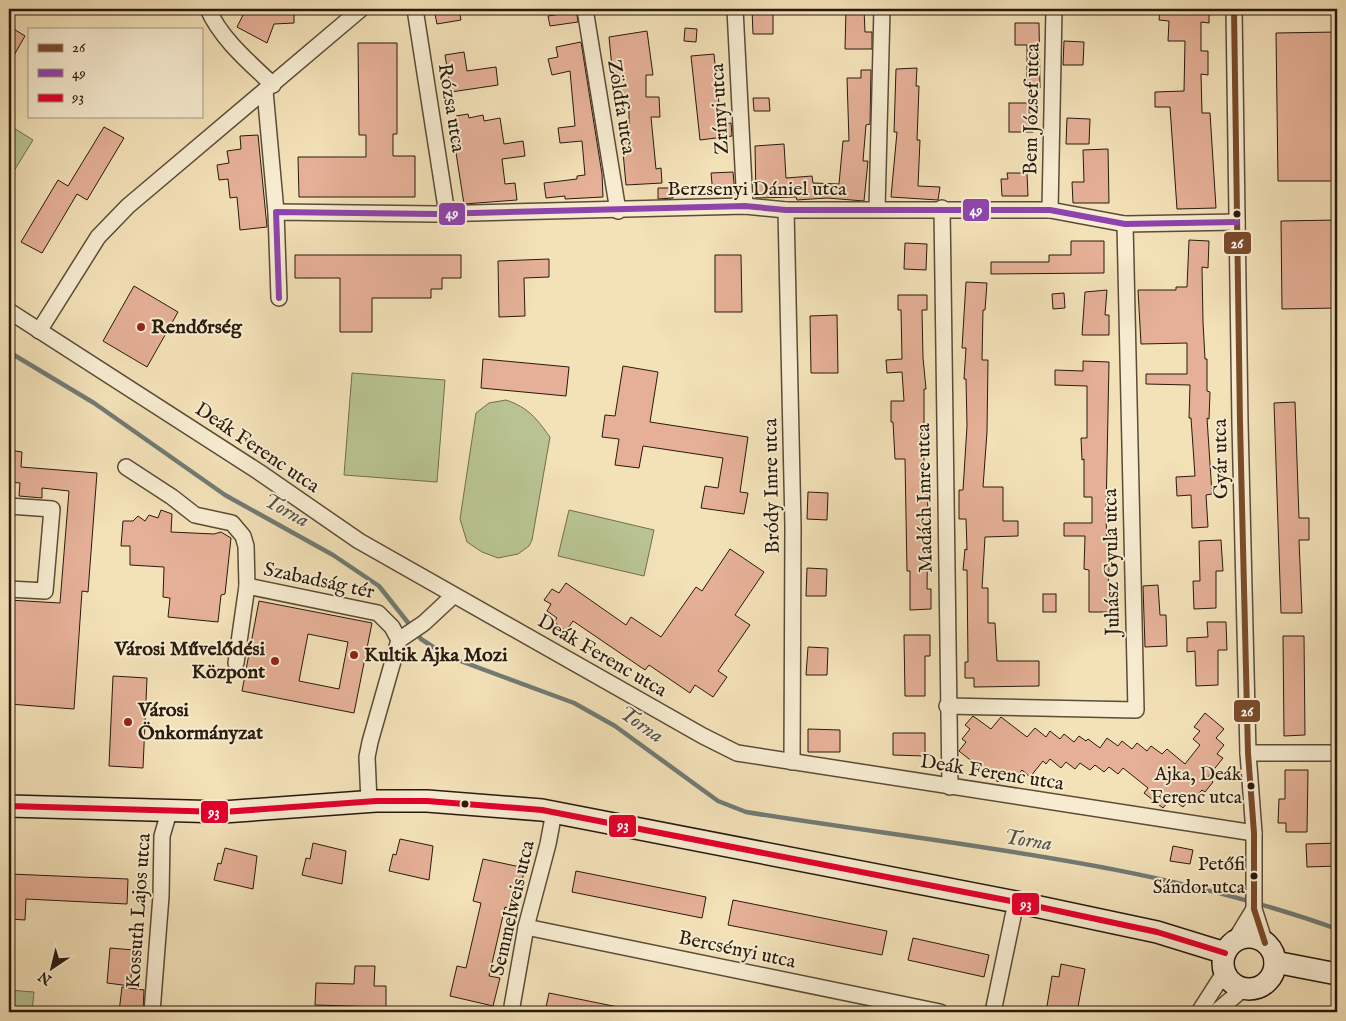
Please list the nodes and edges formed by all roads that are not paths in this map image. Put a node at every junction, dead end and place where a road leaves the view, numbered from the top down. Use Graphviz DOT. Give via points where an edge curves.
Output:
graph roads {
  1 [pos="208,9"];
  2 [pos="361,9"];
  3 [pos="415,9"];
  4 [pos="585,9"];
  5 [pos="734,9"];
  6 [pos="882,9"];
  7 [pos="1054,9"];
  8 [pos="1234,9"];
  9 [pos="269,88"];
  10 [pos="745,206"];
  11 [pos="942,208"];
  12 [pos="877,209"];
  13 [pos="786,210"];
  14 [pos="1050,210"];
  15 [pos="618,211"];
  16 [pos="276,212"];
  17 [pos="447,214"];
  18 [pos="1237,222"];
  19 [pos="1125,224"];
  20 [pos="279,298"];
  21 [pos="9,311"];
  22 [pos="39,331"];
  23 [pos="126,467"];
  24 [pos="9,506"];
  25 [pos="247,586"];
  26 [pos="9,588"];
  27 [pos="454,596"];
  28 [pos="402,638"];
  29 [pos="236,663"];
  30 [pos="947,706"];
  31 [pos="1337,753"];
  32 [pos="1248,754"];
  33 [pos="792,762"];
  34 [pos="950,787"];
  35 [pos="369,802"];
  36 [pos="9,806"];
  37 [pos="169,812"];
  38 [pos="554,812"];
  39 [pos="1254,833"];
  40 [pos="1016,902"];
  41 [pos="1254,909"];
  42 [pos="526,927"];
  43 [pos="1265,942"];
  44 [pos="1227,956"];
  45 [pos="1275,962"];
  46 [pos="1337,974"];
  47 [pos="1243,989"];
  48 [pos="152,1012"];
  49 [pos="511,1012"];
  50 [pos="940,1012"];
  51 [pos="993,1012"];
  52 [pos="1199,1012"];
  53 [pos="1216,1012"];
  1 -- 9 [label="street" via="219,28"];
  2 -- 9 [label="street"];
  3 -- 17 [label="street, Rózsa utca"];
  4 -- 15 [label="street, Zöldfa utca"];
  5 -- 10 [label="street, Zrínyi utca"];
  6 -- 12 [label="street"];
  7 -- 14 [label="street, Bem József utca"];
  8 -- 18 [label="street, Gyár utca"];
  9 -- 16 [label="street"];
  9 -- 22 [label="street" via="128,206 98,237"];
  10 -- 13 [label="street, Berzsenyi Dániel utca"];
  10 -- 15 [label="street, Berzsenyi Dániel utca"];
  11 -- 12 [label="street, Berzsenyi Dániel utca"];
  11 -- 14 [label="street, Berzsenyi Dániel utca"];
  11 -- 30 [label="street, Madách Imre utca"];
  12 -- 13 [label="street, Berzsenyi Dániel utca"];
  13 -- 33 [label="street, Bródy Imre utca" via="793,526"];
  14 -- 19 [label="street, Berzsenyi Dániel utca"];
  15 -- 17 [label="street, Berzsenyi Dániel utca"];
  16 -- 17 [label="street, Berzsenyi Dániel utca"];
  16 -- 20 [label="street"];
  18 -- 19 [label="street, Berzsenyi Dániel utca"];
  18 -- 32 [label="street, Gyár utca"];
  19 -- 30 [label="street, Juhász Gyula utca" via="1136,710"];
  21 -- 22 [label="street, Deák Ferenc utca"];
  22 -- 27 [label="street, Deák Ferenc utca" via="360,541"];
  23 -- 25 [label="street, Szabadság tér" via="195,515 232,524 243,536 246,546"];
  24 -- 26 [label="street" via="52,510 45,592"];
  25 -- 28 [label="street, Szabadság tér" via="378,613"];
  25 -- 29 [label="street, Szabadság tér"];
  27 -- 28 [label="street"];
  27 -- 33 [label="street, Deák Ferenc utca" via="737,753"];
  28 -- 35 [label="street" via="370,742 367,757"];
  30 -- 34 [label="street, Madách Imre utca"];
  31 -- 32 [label="street"];
  32 -- 39 [label="street, Gyár utca"];
  33 -- 34 [label="street, Deák Ferenc utca"];
  34 -- 39 [label="street, Deák Ferenc utca"];
  35 -- 37 [label="main road" via="223,812"];
  35 -- 38 [label="main road" via="440,801"];
  36 -- 37 [label="main road"];
  37 -- 48 [label="street, Kossuth Lajos utca" via="162,836"];
  38 -- 40 [label="main road"];
  38 -- 42 [label="street, Semmelweis utca"];
  39 -- 41 [label="street, Gyár utca"];
  40 -- 44 [label="main road" via="1157,932"];
  40 -- 51 [label="street"];
  41 -- 43 [label="street, Gyár utca"];
  41 -- 44 [label="street"];
  42 -- 49 [label="street, Semmelweis utca"];
  42 -- 50 [label="street, Bercsényi utca"];
  43 -- 44 [label="main road" via="1244,937"];
  43 -- 45 [label="main road"];
  44 -- 47 [label="main road" via="1232,983"];
  44 -- 52 [label="street"];
  45 -- 46 [label="main road"];
  45 -- 47 [label="main road" via="1269,980 1262,986"];
  47 -- 53 [label="street"];
}
